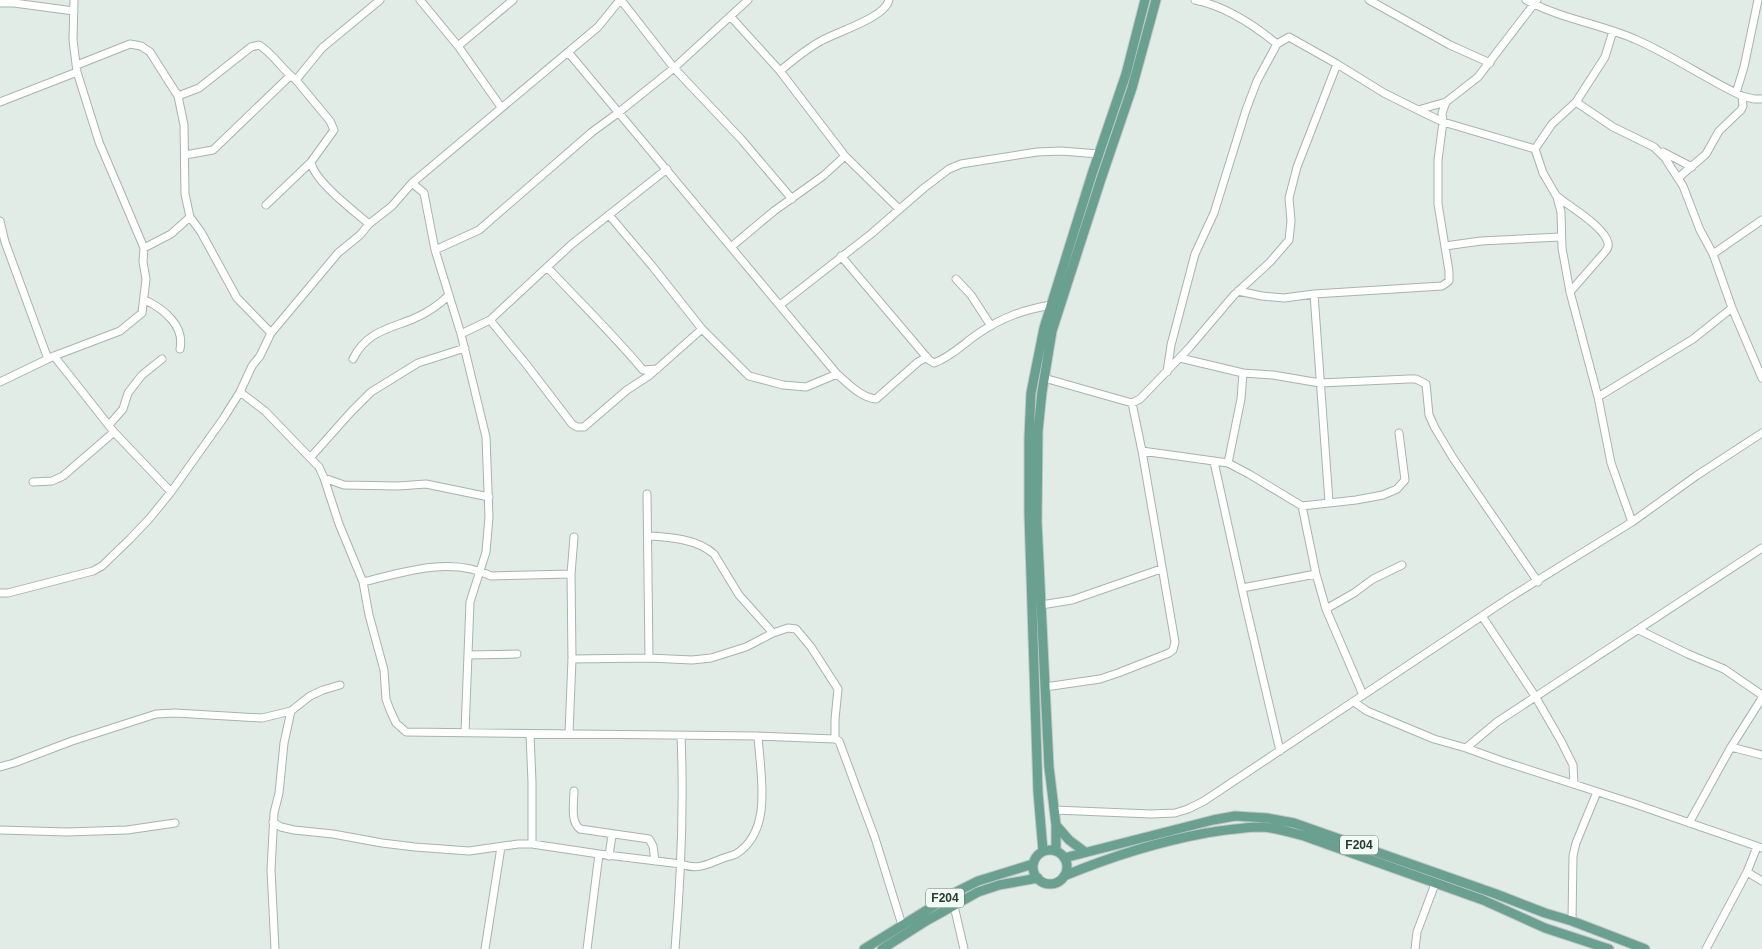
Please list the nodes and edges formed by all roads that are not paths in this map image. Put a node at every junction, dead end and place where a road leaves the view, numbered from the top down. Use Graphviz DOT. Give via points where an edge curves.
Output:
graph roads {
  1 [pos="74,0"];
  2 [pos="380,0"];
  3 [pos="420,0"];
  4 [pos="513,0"];
  5 [pos="621,0"];
  6 [pos="748,0"];
  7 [pos="888,0"];
  8 [pos="1145,0"];
  9 [pos="1156,0"];
  10 [pos="1195,0"];
  11 [pos="1369,0"];
  12 [pos="1526,0"];
  13 [pos="1758,0"];
  14 [pos="1535,2"];
  15 [pos="0,3"];
  16 [pos="74,11"];
  17 [pos="730,17"];
  18 [pos="1613,31"];
  19 [pos="1277,44"];
  20 [pos="458,46"];
  21 [pos="568,52"];
  22 [pos="1490,63"];
  23 [pos="1336,64"];
  24 [pos="77,68"];
  25 [pos="674,68"];
  26 [pos="780,71"];
  27 [pos="290,76"];
  28 [pos="296,80"];
  29 [pos="1739,95"];
  30 [pos="178,96"];
  31 [pos="1762,99"];
  32 [pos="0,102"];
  33 [pos="1446,102"];
  34 [pos="1576,102"];
  35 [pos="501,107"];
  36 [pos="1418,110"];
  37 [pos="618,114"];
  38 [pos="1444,122"];
  39 [pos="1654,148"];
  40 [pos="1535,149"];
  41 [pos="1099,154"];
  42 [pos="185,155"];
  43 [pos="845,156"];
  44 [pos="311,162"];
  45 [pos="1692,167"];
  46 [pos="667,168"];
  47 [pos="1678,178"];
  48 [pos="412,182"];
  49 [pos="1557,197"];
  50 [pos="792,199"];
  51 [pos="266,205"];
  52 [pos="899,209"];
  53 [pos="609,215"];
  54 [pos="190,217"];
  55 [pos="1762,220"];
  56 [pos="0,221"];
  57 [pos="369,224"];
  58 [pos="1561,237"];
  59 [pos="1445,246"];
  60 [pos="732,247"];
  61 [pos="144,248"];
  62 [pos="435,250"];
  63 [pos="1713,254"];
  64 [pos="841,256"];
  65 [pos="547,267"];
  66 [pos="956,279"];
  67 [pos="1238,291"];
  68 [pos="1570,292"];
  69 [pos="449,294"];
  70 [pos="1314,294"];
  71 [pos="145,300"];
  72 [pos="780,305"];
  73 [pos="1051,305"];
  74 [pos="1732,308"];
  75 [pos="490,320"];
  76 [pos="991,326"];
  77 [pos="702,330"];
  78 [pos="271,333"];
  79 [pos="461,334"];
  80 [pos="465,348"];
  81 [pos="180,349"];
  82 [pos="51,357"];
  83 [pos="927,357"];
  84 [pos="1180,358"];
  85 [pos="162,359"];
  86 [pos="353,359"];
  87 [pos="656,369"];
  88 [pos="1167,372"];
  89 [pos="1243,373"];
  90 [pos="837,374"];
  91 [pos="1044,378"];
  92 [pos="1762,378"];
  93 [pos="0,382"];
  94 [pos="1320,383"];
  95 [pos="240,392"];
  96 [pos="1598,397"];
  97 [pos="1132,403"];
  98 [pos="109,425"];
  99 [pos="114,432"];
  100 [pos="1399,433"];
  101 [pos="1762,433"];
  102 [pos="1142,451"];
  103 [pos="310,458"];
  104 [pos="1214,462"];
  105 [pos="1228,463"];
  106 [pos="324,478"];
  107 [pos="33,482"];
  108 [pos="171,492"];
  109 [pos="647,494"];
  110 [pos="489,497"];
  111 [pos="1329,502"];
  112 [pos="1302,506"];
  113 [pos="1632,522"];
  114 [pos="648,536"];
  115 [pos="574,537"];
  116 [pos="1762,548"];
  117 [pos="1402,565"];
  118 [pos="1161,569"];
  119 [pos="481,571"];
  120 [pos="571,574"];
  121 [pos="1316,574"];
  122 [pos="363,582"];
  123 [pos="1538,582"];
  124 [pos="1242,588"];
  125 [pos="0,594"];
  126 [pos="1041,605"];
  127 [pos="1326,609"];
  128 [pos="1482,616"];
  129 [pos="1639,630"];
  130 [pos="774,633"];
  131 [pos="517,654"];
  132 [pos="468,655"];
  133 [pos="649,658"];
  134 [pos="572,659"];
  135 [pos="340,685"];
  136 [pos="1045,687"];
  137 [pos="1363,695"];
  138 [pos="1535,696"];
  139 [pos="1762,696"];
  140 [pos="1354,702"];
  141 [pos="291,711"];
  142 [pos="465,732"];
  143 [pos="569,733"];
  144 [pos="530,734"];
  145 [pos="681,736"];
  146 [pos="758,736"];
  147 [pos="835,739"];
  148 [pos="1731,747"];
  149 [pos="1466,748"];
  150 [pos="1280,751"];
  151 [pos="1762,755"];
  152 [pos="0,767"];
  153 [pos="1574,784"];
  154 [pos="574,791"];
  155 [pos="1597,792"];
  156 [pos="1054,810"];
  157 [pos="274,822"];
  158 [pos="175,823"];
  159 [pos="1689,823"];
  160 [pos="1056,825"];
  161 [pos="0,830"];
  162 [pos="612,835"];
  163 [pos="532,844"];
  164 [pos="502,847"];
  165 [pos="1760,847"];
  166 [pos="1043,851"];
  167 [pos="1056,851"];
  168 [pos="1086,852"];
  169 [pos="599,854"];
  170 [pos="610,856"];
  171 [pos="1064,858"];
  172 [pos="656,861"];
  173 [pos="682,864"];
  174 [pos="1033,864"];
  175 [pos="1747,872"];
  176 [pos="1064,876"];
  177 [pos="1038,878"];
  178 [pos="1762,881"];
  179 [pos="1435,884"];
  180 [pos="934,904"];
  181 [pos="954,906"];
  182 [pos="941,913"];
  183 [pos="1572,921"];
  184 [pos="902,925"];
  185 [pos="275,949"];
  186 [pos="485,949"];
  187 [pos="587,949"];
  188 [pos="676,949"];
  189 [pos="864,949"];
  190 [pos="882,949"];
  191 [pos="964,949"];
  192 [pos="1415,949"];
  193 [pos="1609,949"];
  194 [pos="1645,949"];
  195 [pos="1706,949"];
  1 -- 16 [label="street"];
  2 -- 28 [label="street" via="322,48"];
  3 -- 20 [label="street"];
  4 -- 20 [label="street"];
  5 -- 21 [label="street" via="598,27"];
  5 -- 25 [label="street"];
  6 -- 17 [label="street"];
  7 -- 26 [label="street" via="878,14 821,40"];
  8 -- 41 [label="main road" via="1126,74"];
  9 -- 91 [label="main road" via="1132,88 1052,331"];
  10 -- 19 [label="street" via="1257,28"];
  11 -- 22 [label="street" via="1450,45"];
  12 -- 14 [label="street"];
  13 -- 29 [label="street"];
  14 -- 18 [label="street" via="1574,20"];
  14 -- 22 [label="street"];
  15 -- 16 [label="street"];
  16 -- 24 [label="street" via="72,40"];
  17 -- 25 [label="street"];
  17 -- 26 [label="street"];
  18 -- 29 [label="street" via="1651,46"];
  18 -- 34 [label="street" via="1605,57"];
  19 -- 23 [label="street" via="1289,37"];
  19 -- 88 [label="street" via="1257,81 1214,213 1195,254"];
  20 -- 35 [label="street"];
  21 -- 35 [label="street"];
  21 -- 37 [label="street"];
  22 -- 33 [label="street" via="1478,77"];
  23 -- 36 [label="street"];
  23 -- 67 [label="street" via="1297,167 1290,198 1289,240"];
  24 -- 30 [label="street" via="130,44 141,46 150,52"];
  24 -- 32 [label="street"];
  24 -- 61 [label="street" via="99,142"];
  25 -- 37 [label="street"];
  25 -- 50 [label="street"];
  26 -- 43 [label="street"];
  27 -- 28 [label="street"];
  27 -- 30 [label="street" via="259,45 251,47 199,88"];
  27 -- 42 [label="street" via="213,150"];
  28 -- 44 [label="street" via="334,130"];
  29 -- 31 [label="street"];
  29 -- 45 [label="street" via="1741,110 1719,131 1706,154"];
  30 -- 42 [label="street" via="184,125"];
  33 -- 36 [label="street"];
  33 -- 38 [label="street" via="1442,113"];
  34 -- 39 [label="street" via="1613,127"];
  34 -- 40 [label="street" via="1552,124"];
  35 -- 48 [label="street"];
  36 -- 38 [label="street"];
  37 -- 46 [label="street"];
  37 -- 62 [label="street" via="592,132 479,230"];
  38 -- 40 [label="street"];
  38 -- 59 [label="street" via="1437,182"];
  39 -- 45 [label="street"];
  39 -- 47 [label="street"];
  40 -- 49 [label="street" via="1540,166"];
  41 -- 52 [label="street" via="1037,152 961,164 949,169"];
  41 -- 73 [label="main road"];
  42 -- 54 [label="street" via="185,194"];
  43 -- 50 [label="street"];
  43 -- 52 [label="street"];
  44 -- 51 [label="street"];
  44 -- 57 [label="street" via="312,169 333,193"];
  45 -- 47 [label="street"];
  46 -- 53 [label="street"];
  46 -- 60 [label="street"];
  47 -- 63 [label="street"];
  48 -- 57 [label="street" via="392,206"];
  48 -- 62 [label="street" via="424,194"];
  49 -- 58 [label="street"];
  49 -- 68 [label="street" via="1602,231 1608,244 1608,249"];
  50 -- 60 [label="street"];
  52 -- 64 [label="street"];
  53 -- 65 [label="street"];
  53 -- 77 [label="street"];
  54 -- 61 [label="street" via="171,234"];
  54 -- 78 [label="street" via="237,298"];
  55 -- 63 [label="street"];
  56 -- 82 [label="street"];
  57 -- 78 [label="street" via="338,253"];
  58 -- 59 [label="street"];
  58 -- 68 [label="street"];
  59 -- 70 [label="street" via="1448,281 1442,286"];
  60 -- 72 [label="street"];
  61 -- 71 [label="street"];
  62 -- 69 [label="street"];
  63 -- 74 [label="street"];
  64 -- 72 [label="street"];
  64 -- 83 [label="street"];
  65 -- 75 [label="street"];
  65 -- 87 [label="street" via="643,370"];
  66 -- 76 [label="street"];
  67 -- 70 [label="street" via="1284,298"];
  67 -- 84 [label="street"];
  68 -- 96 [label="street"];
  69 -- 79 [label="street"];
  69 -- 86 [label="street" via="441,303 415,318 381,330 361,346"];
  70 -- 94 [label="street"];
  71 -- 81 [label="street" via="158,306 175,323 182,341"];
  71 -- 82 [label="street" via="142,313 120,331"];
  72 -- 90 [label="street"];
  73 -- 76 [label="street" via="1014,314"];
  73 -- 166 [label="main road" via="1034,376 1029,438 1038,792"];
  74 -- 92 [label="street"];
  74 -- 96 [label="street" via="1693,339"];
  75 -- 79 [label="street"];
  75 -- 87 [label="street" via="572,424 578,427 584,427"];
  76 -- 83 [label="street" via="943,360 934,363"];
  77 -- 87 [label="street"];
  77 -- 90 [label="street" via="749,376 806,388"];
  78 -- 95 [label="street"];
  79 -- 80 [label="street"];
  80 -- 103 [label="street" via="418,363 371,392"];
  80 -- 110 [label="street" via="486,437"];
  82 -- 93 [label="street"];
  82 -- 98 [label="street"];
  83 -- 90 [label="street" via="876,399 861,395"];
  84 -- 88 [label="street"];
  84 -- 89 [label="street"];
  85 -- 98 [label="street" via="142,375 128,393 123,409"];
  88 -- 97 [label="street"];
  89 -- 94 [label="street"];
  89 -- 105 [label="street"];
  91 -- 97 [label="street"];
  91 -- 126 [label="main road" via="1038,431"];
  94 -- 111 [label="street"];
  94 -- 123 [label="street" via="1409,379 1424,382 1429,415 1435,428"];
  95 -- 103 [label="street" via="265,411"];
  95 -- 108 [label="street"];
  96 -- 113 [label="street" via="1611,463"];
  97 -- 102 [label="street"];
  98 -- 99 [label="street"];
  99 -- 107 [label="street" via="64,476 52,481"];
  99 -- 108 [label="street"];
  100 -- 111 [label="street" via="1405,480 1397,489 1356,500"];
  101 -- 113 [label="street"];
  102 -- 104 [label="street"];
  102 -- 118 [label="street"];
  103 -- 106 [label="street"];
  104 -- 105 [label="street"];
  104 -- 124 [label="street"];
  105 -- 112 [label="street"];
  106 -- 110 [label="street" via="344,485 426,484"];
  106 -- 122 [label="street"];
  108 -- 125 [label="street" via="102,566 84,574"];
  109 -- 114 [label="street"];
  110 -- 119 [label="street" via="486,552"];
  111 -- 112 [label="street"];
  112 -- 121 [label="street"];
  113 -- 123 [label="street"];
  114 -- 130 [label="street" via="673,537 708,549 739,595"];
  114 -- 133 [label="street"];
  115 -- 120 [label="street"];
  116 -- 129 [label="street"];
  117 -- 127 [label="street" via="1373,578"];
  118 -- 126 [label="street" via="1072,600"];
  118 -- 136 [label="street" via="1175,642 1173,650 1118,674"];
  119 -- 120 [label="street" via="492,576"];
  119 -- 122 [label="street" via="460,566 416,568"];
  119 -- 132 [label="street" via="470,602"];
  120 -- 134 [label="street"];
  121 -- 124 [label="street"];
  121 -- 127 [label="street"];
  122 -- 142 [label="street" via="384,670 386,698 396,723 406,732"];
  123 -- 128 [label="street"];
  124 -- 150 [label="street"];
  126 -- 136 [label="main road"];
  127 -- 137 [label="street"];
  128 -- 137 [label="street"];
  128 -- 138 [label="street"];
  129 -- 138 [label="street"];
  129 -- 139 [label="street" via="1724,669"];
  130 -- 133 [label="street" via="746,647 711,658"];
  130 -- 147 [label="street" via="796,629 834,681 838,689"];
  131 -- 132 [label="street"];
  132 -- 142 [label="street"];
  133 -- 134 [label="street"];
  134 -- 143 [label="street"];
  135 -- 141 [label="street" via="310,696"];
  136 -- 156 [label="main road"];
  137 -- 140 [label="street"];
  138 -- 149 [label="street"];
  138 -- 153 [label="street" via="1573,766"];
  139 -- 148 [label="street"];
  140 -- 149 [label="street" via="1367,711 1434,739"];
  140 -- 150 [label="street"];
  141 -- 152 [label="street" via="262,718 156,714"];
  141 -- 157 [label="street"];
  142 -- 144 [label="street"];
  143 -- 144 [label="street"];
  143 -- 145 [label="street"];
  144 -- 163 [label="street"];
  145 -- 146 [label="street"];
  145 -- 173 [label="street"];
  146 -- 147 [label="street"];
  146 -- 173 [label="street" via="761,808 758,825 749,842 735,854 705,866"];
  147 -- 184 [label="street" via="839,741 875,838"];
  148 -- 151 [label="street"];
  148 -- 159 [label="street"];
  149 -- 153 [label="street"];
  150 -- 156 [label="street" via="1204,801 1179,812"];
  153 -- 155 [label="street"];
  154 -- 162 [label="street" via="576,826"];
  155 -- 159 [label="street"];
  155 -- 183 [label="street" via="1573,856"];
  156 -- 160 [label="main road"];
  157 -- 164 [label="street" via="287,828 415,848 469,851"];
  157 -- 185 [label="street" via="271,870"];
  158 -- 161 [label="street" via="128,830"];
  159 -- 165 [label="street"];
  160 -- 167 [label="main road"];
  160 -- 168 [label="main road"];
  162 -- 170 [label="street"];
  162 -- 172 [label="street" via="649,839"];
  163 -- 164 [label="street"];
  163 -- 169 [label="street"];
  164 -- 186 [label="street"];
  165 -- 175 [label="street"];
  166 -- 167 [label="main road"];
  166 -- 174 [label="main road"];
  167 -- 171 [label="main road"];
  168 -- 171 [label="main road, F204"];
  168 -- 183 [label="main road, F204" via="1235,816 1278,820 1320,831"];
  169 -- 170 [label="street"];
  169 -- 187 [label="street"];
  170 -- 172 [label="street"];
  171 -- 176 [label="main road" via="1067,867"];
  172 -- 173 [label="street"];
  173 -- 188 [label="street"];
  174 -- 177 [label="main road"];
  174 -- 180 [label="main road, F204" via="978,882"];
  175 -- 178 [label="street"];
  175 -- 195 [label="street"];
  176 -- 177 [label="main road, F204" via="1060,881 1048,884"];
  176 -- 179 [label="main road, F204" via="1103,860 1181,838 1263,827 1304,836"];
  177 -- 181 [label="main road, F204" via="989,888"];
  179 -- 192 [label="street" via="1417,932"];
  179 -- 193 [label="main road, F204" via="1483,900 1545,928"];
  180 -- 182 [label="main road"];
  180 -- 184 [label="main road, F204"];
  181 -- 182 [label="main road, F204"];
  181 -- 191 [label="street"];
  182 -- 190 [label="main road, F204"];
  183 -- 194 [label="main road, F204"];
  184 -- 189 [label="main road, F204"];
}
